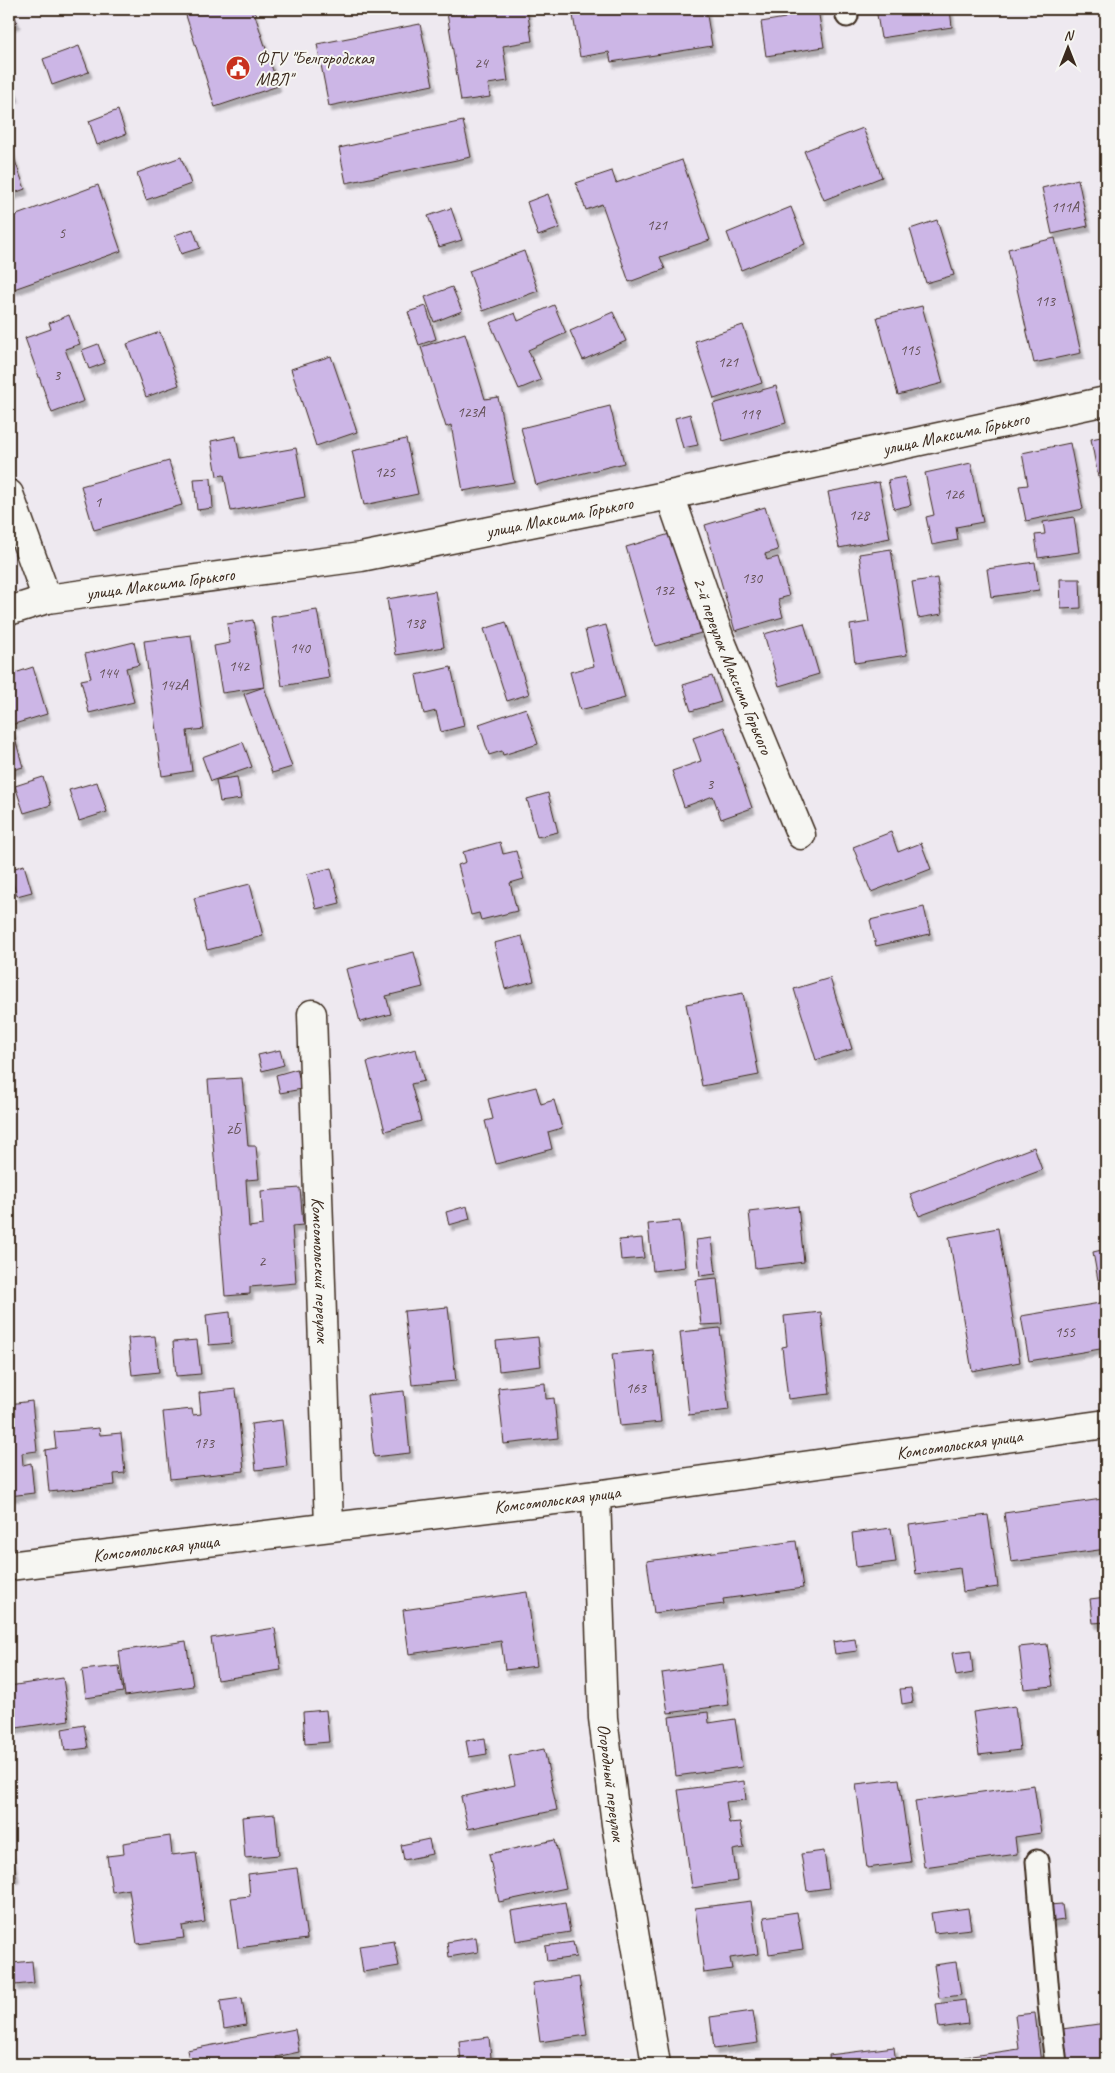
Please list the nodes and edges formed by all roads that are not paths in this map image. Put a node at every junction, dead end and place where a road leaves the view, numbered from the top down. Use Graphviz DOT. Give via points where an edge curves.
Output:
graph roads {
  1 [pos="1106,401"];
  2 [pos="9,494"];
  3 [pos="670,495"];
  4 [pos="47,599"];
  5 [pos="9,611"];
  6 [pos="802,835"];
  7 [pos="312,1014"];
  8 [pos="1106,1424"];
  9 [pos="596,1496"];
  10 [pos="328,1526"];
  11 [pos="9,1566"];
  12 [pos="1037,1861"];
  13 [pos="656,2064"];
  14 [pos="1056,2064"];
  1 -- 3 [label="street, улица Максима Горького"];
  2 -- 4 [label="street"];
  3 -- 4 [label="street, улица Максима Горького" via="361,557"];
  3 -- 6 [label="street, 2-й переулок Максима Горького" via="720,639"];
  4 -- 5 [label="street, улица Максима Горького"];
  7 -- 10 [label="street, Комсомольский переулок"];
  8 -- 9 [label="street, Комсомольская улица"];
  9 -- 10 [label="street, Комсомольская улица"];
  9 -- 13 [label="street, Огородный переулок" via="603,1718 616,1824"];
  10 -- 11 [label="street, Комсомольская улица"];
  12 -- 14 [label="lane"];
}
